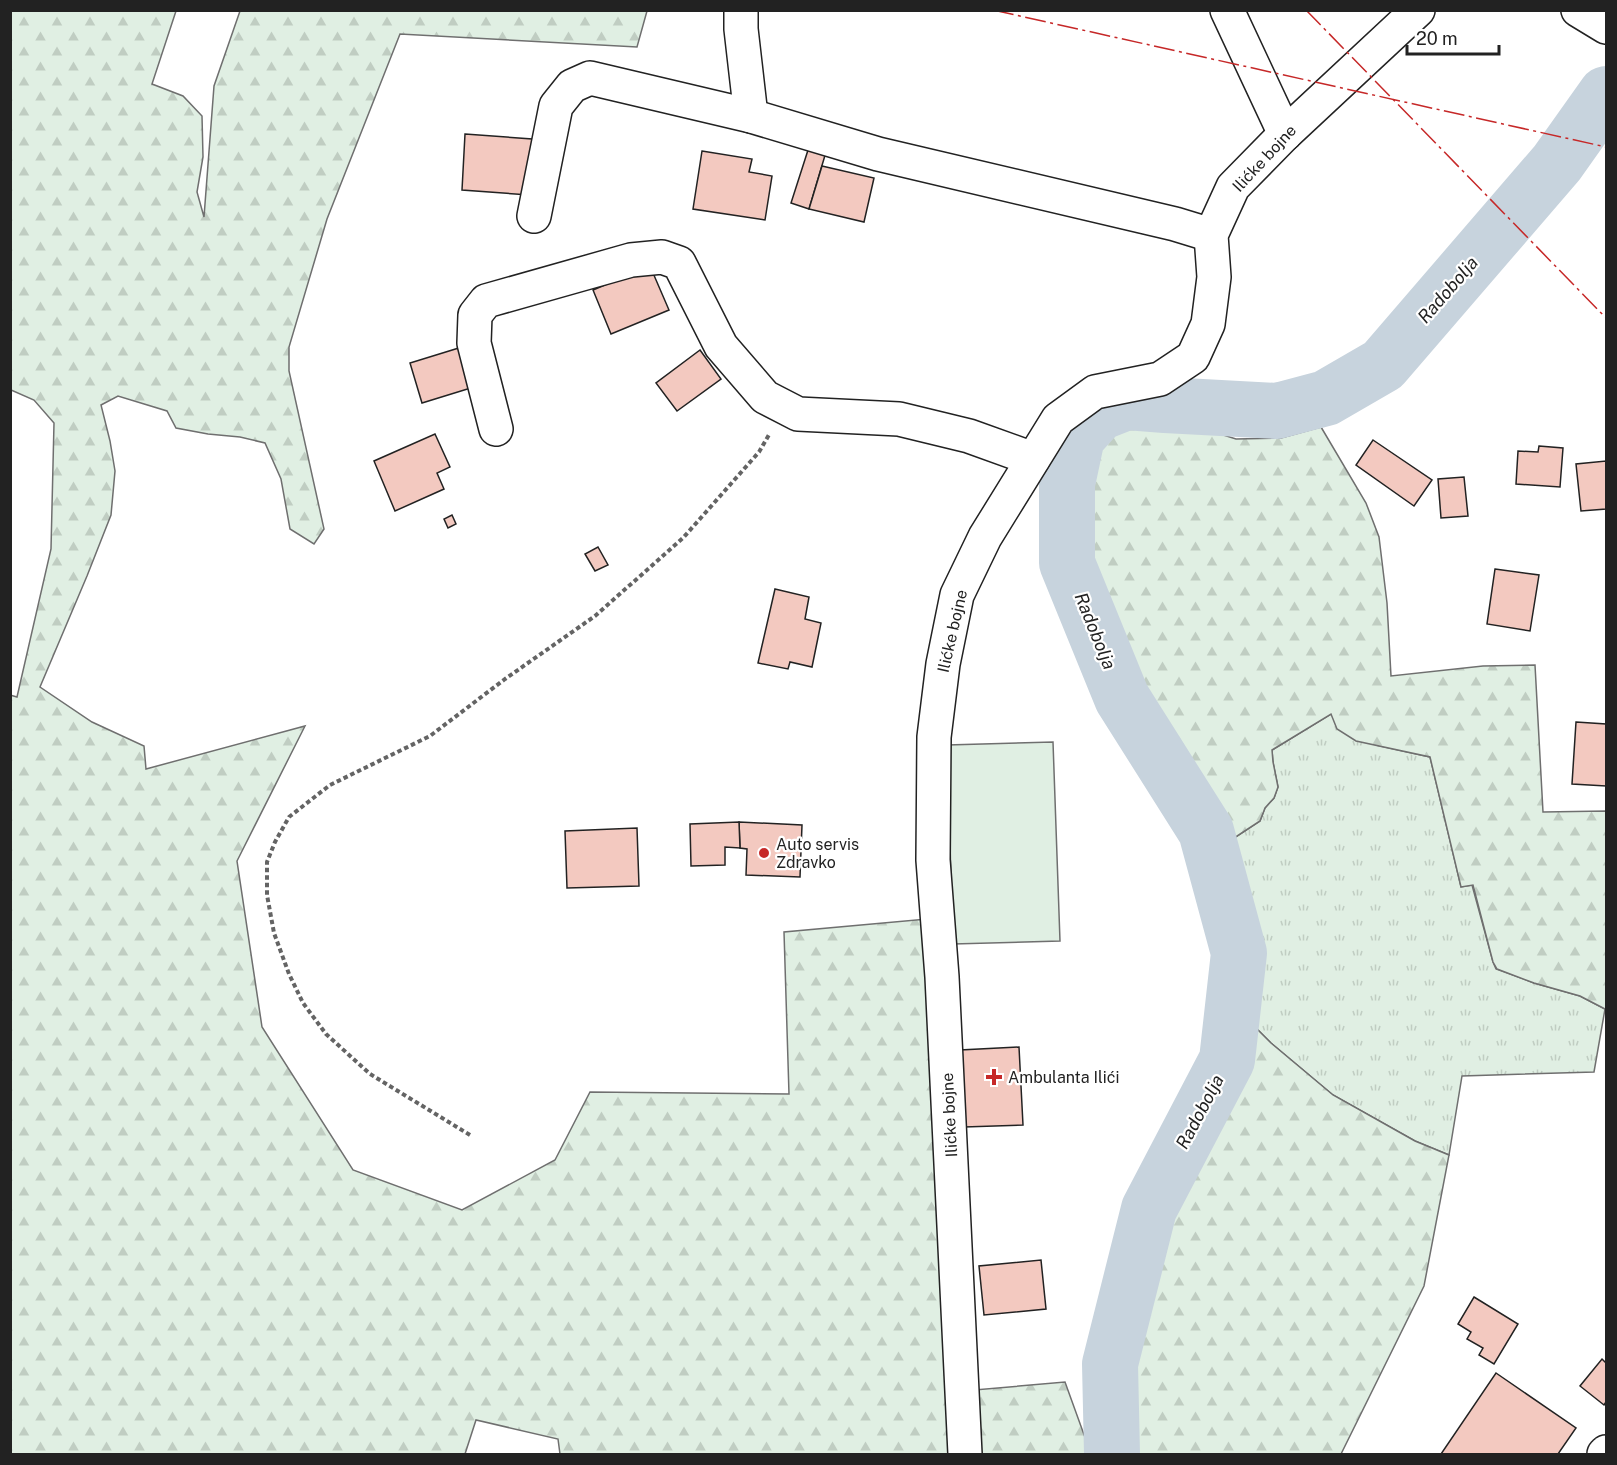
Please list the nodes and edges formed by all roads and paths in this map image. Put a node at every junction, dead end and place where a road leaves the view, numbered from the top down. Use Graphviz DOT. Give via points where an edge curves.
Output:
graph roads {
  1 [pos="741,10"];
  2 [pos="1227,10"];
  3 [pos="1418,10"];
  4 [pos="1578,10"];
  5 [pos="1606,27"];
  6 [pos="751,116"];
  7 [pos="1285,134"];
  8 [pos="534,216"];
  9 [pos="1211,235"];
  10 [pos="785,407"];
  11 [pos="496,429"];
  12 [pos="1033,459"];
  13 [pos="470,1135"];
  14 [pos="965,1455"];
  1 -- 6 [label="street"];
  2 -- 7 [label="street"];
  3 -- 7 [label="street, Ilićke bojne"];
  4 -- 5 [label="street"];
  6 -- 8 [label="street" via="590,78 572,86 556,106"];
  6 -- 9 [label="street" via="878,153"];
  7 -- 9 [label="street, Ilićke bojne" via="1233,187"];
  9 -- 12 [label="street, Ilićke bojne" via="1214,277 1208,324 1193,357 1160,379 1095,392 1058,418"];
  10 -- 11 [label="street" via="765,397 721,346 678,263 662,257 631,260 486,301 475,315 474,343"];
  10 -- 12 [label="street" via="798,414 899,419 969,436"];
  10 -- 13 [label="path" via="759,452 683,538 595,616 430,736 330,785 289,817 275,842 267,862 268,904 274,933 303,1003 326,1034 370,1074"];
  12 -- 14 [label="street, Ilićke bojne" via="985,537 957,595 934,737 933,860"];
}
